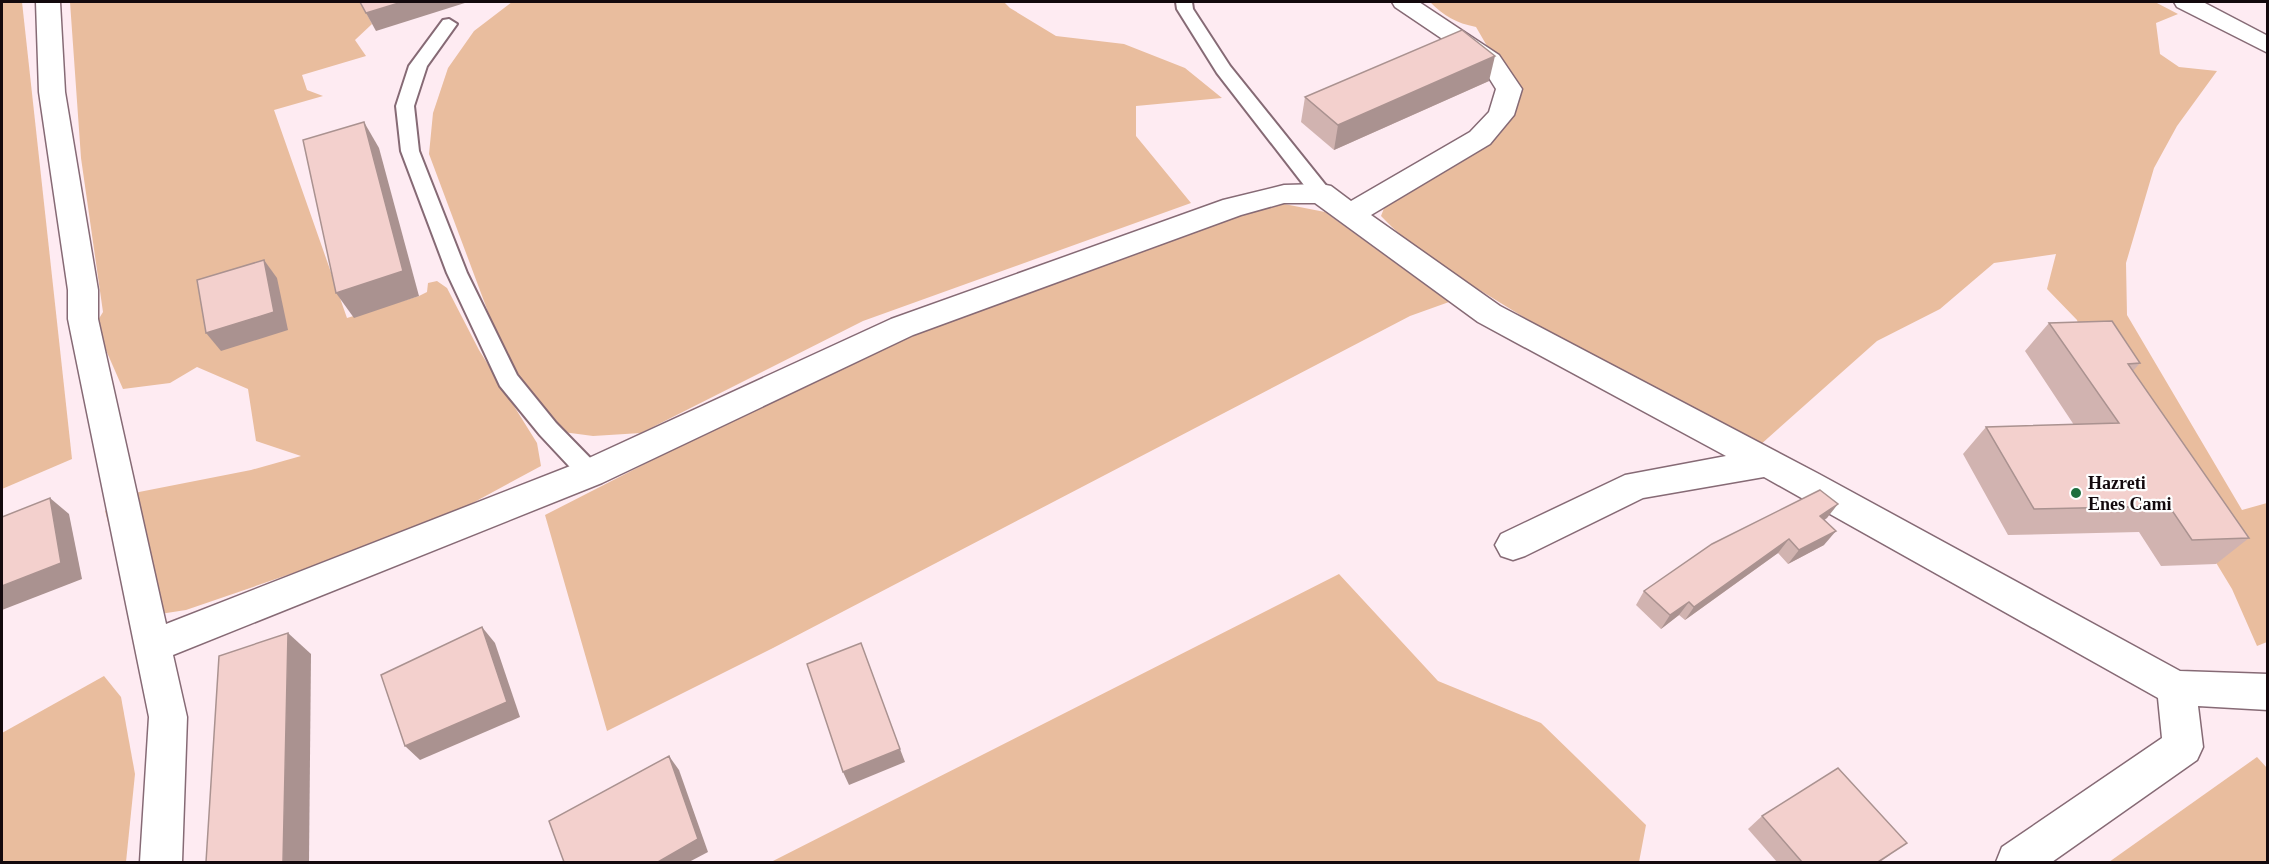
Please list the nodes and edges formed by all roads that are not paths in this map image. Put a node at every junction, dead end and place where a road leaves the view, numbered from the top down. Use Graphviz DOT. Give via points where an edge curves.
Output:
graph roads {
  1 [pos="48,2"];
  2 [pos="1184,2"];
  3 [pos="1404,2"];
  4 [pos="2186,2"];
  5 [pos="449,24"];
  6 [pos="2268,46"];
  7 [pos="1321,193"];
  8 [pos="1350,214"];
  9 [pos="1768,464"];
  10 [pos="590,473"];
  11 [pos="1513,545"];
  12 [pos="151,647"];
  13 [pos="2176,688"];
  14 [pos="2268,692"];
  15 [pos="161,862"];
  16 [pos="2017,862"];
  1 -- 12 [label="street" via="51,92 82,290 83,319"];
  2 -- 7 [label="lane" via="1223,69"];
  3 -- 8 [label="street" via="1490,60 1509,89 1502,115 1480,138"];
  4 -- 6 [label="street"];
  5 -- 10 [label="lane" via="418,66 405,106 410,151 457,273 508,380"];
  7 -- 8 [label="street"];
  7 -- 10 [label="street" via="1284,194 1233,207 902,327"];
  8 -- 9 [label="street" via="1489,314"];
  9 -- 11 [label="street" via="1637,485"];
  9 -- 13 [label="street"];
  10 -- 12 [label="street"];
  12 -- 15 [label="street" via="168,717"];
  13 -- 14 [label="street"];
  13 -- 16 [label="street" via="2183,747"];
}
